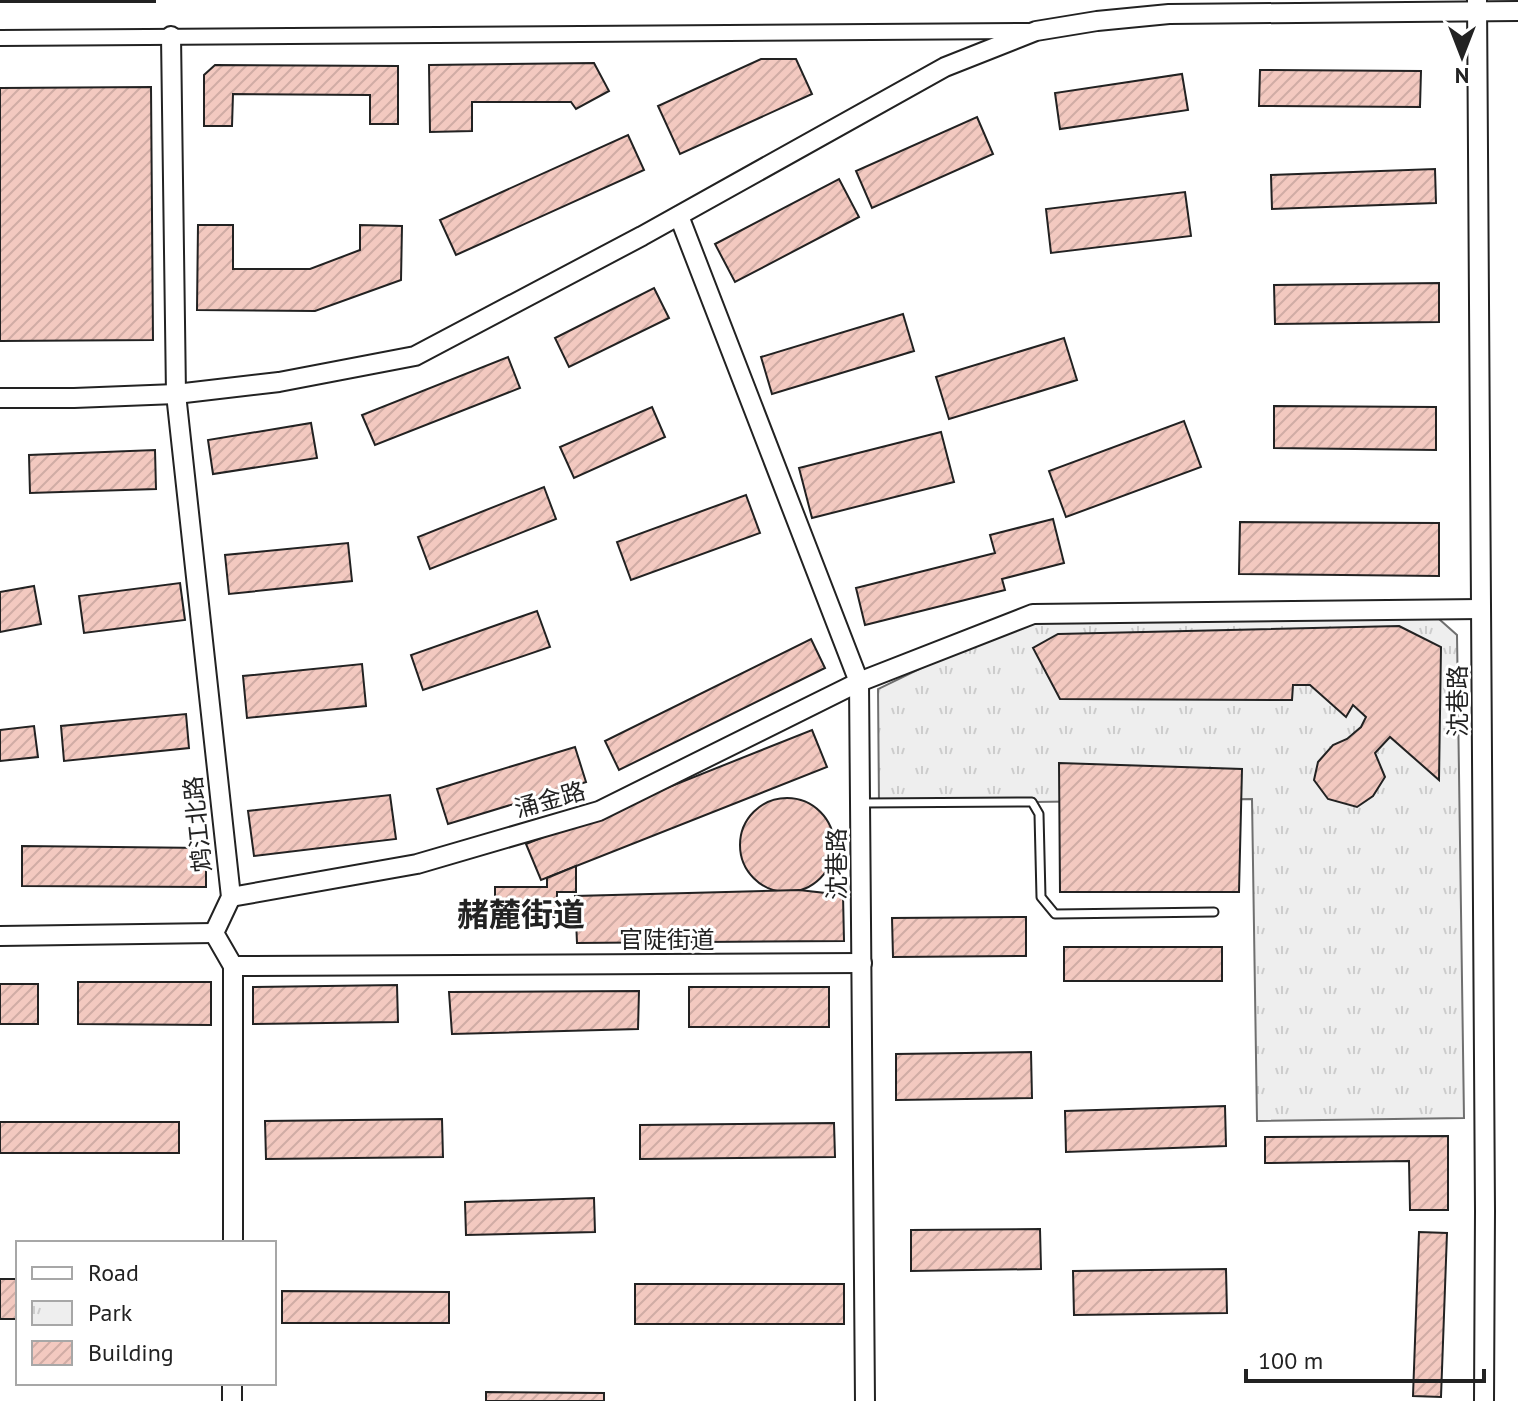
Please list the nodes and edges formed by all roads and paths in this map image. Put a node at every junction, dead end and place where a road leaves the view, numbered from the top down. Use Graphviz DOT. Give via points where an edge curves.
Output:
graph roads {
  1 [pos="1477,5"];
  2 [pos="1518,11"];
  3 [pos="1036,31"];
  4 [pos="171,36"];
  5 [pos="0,38"];
  6 [pos="679,216"];
  7 [pos="176,394"];
  8 [pos="0,398"];
  9 [pos="1481,609"];
  10 [pos="859,682"];
  11 [pos="861,803"];
  12 [pos="231,897"];
  13 [pos="1214,912"];
  14 [pos="214,933"];
  15 [pos="0,936"];
  16 [pos="862,963"];
  17 [pos="233,966"];
  18 [pos="233,1241"];
  19 [pos="865,1401"];
  20 [pos="1484,1401"];
  1 -- 2 [label="street"];
  1 -- 3 [label="street" via="1169,14"];
  1 -- 9 [label="street, 沈巷路"];
  3 -- 4 [label="street"];
  3 -- 6 [label="street" via="945,67"];
  4 -- 5 [label="street"];
  4 -- 7 [label="street, 鸩江北路"];
  6 -- 7 [label="street" via="415,356 279,382"];
  6 -- 10 [label="street, 沈巷路"];
  7 -- 8 [label="street"];
  7 -- 12 [label="street, 鸩江北路"];
  9 -- 10 [label="street, 涌金路" via="1033,614"];
  9 -- 20 [label="street, 沈巷路"];
  10 -- 11 [label="street, 沈巷路"];
  10 -- 12 [label="street, 涌金路" via="599,811 417,864"];
  11 -- 13 [label="lane" via="1032,802 1039,814 1041,897 1055,914"];
  11 -- 16 [label="street, 沈巷路"];
  12 -- 14 [label="street, 鸩江北路"];
  14 -- 15 [label="street"];
  14 -- 17 [label="street"];
  16 -- 17 [label="street, 官陡街道"];
  16 -- 19 [label="street, 沈巷路"];
  17 -- 18 [label="street"];
}
